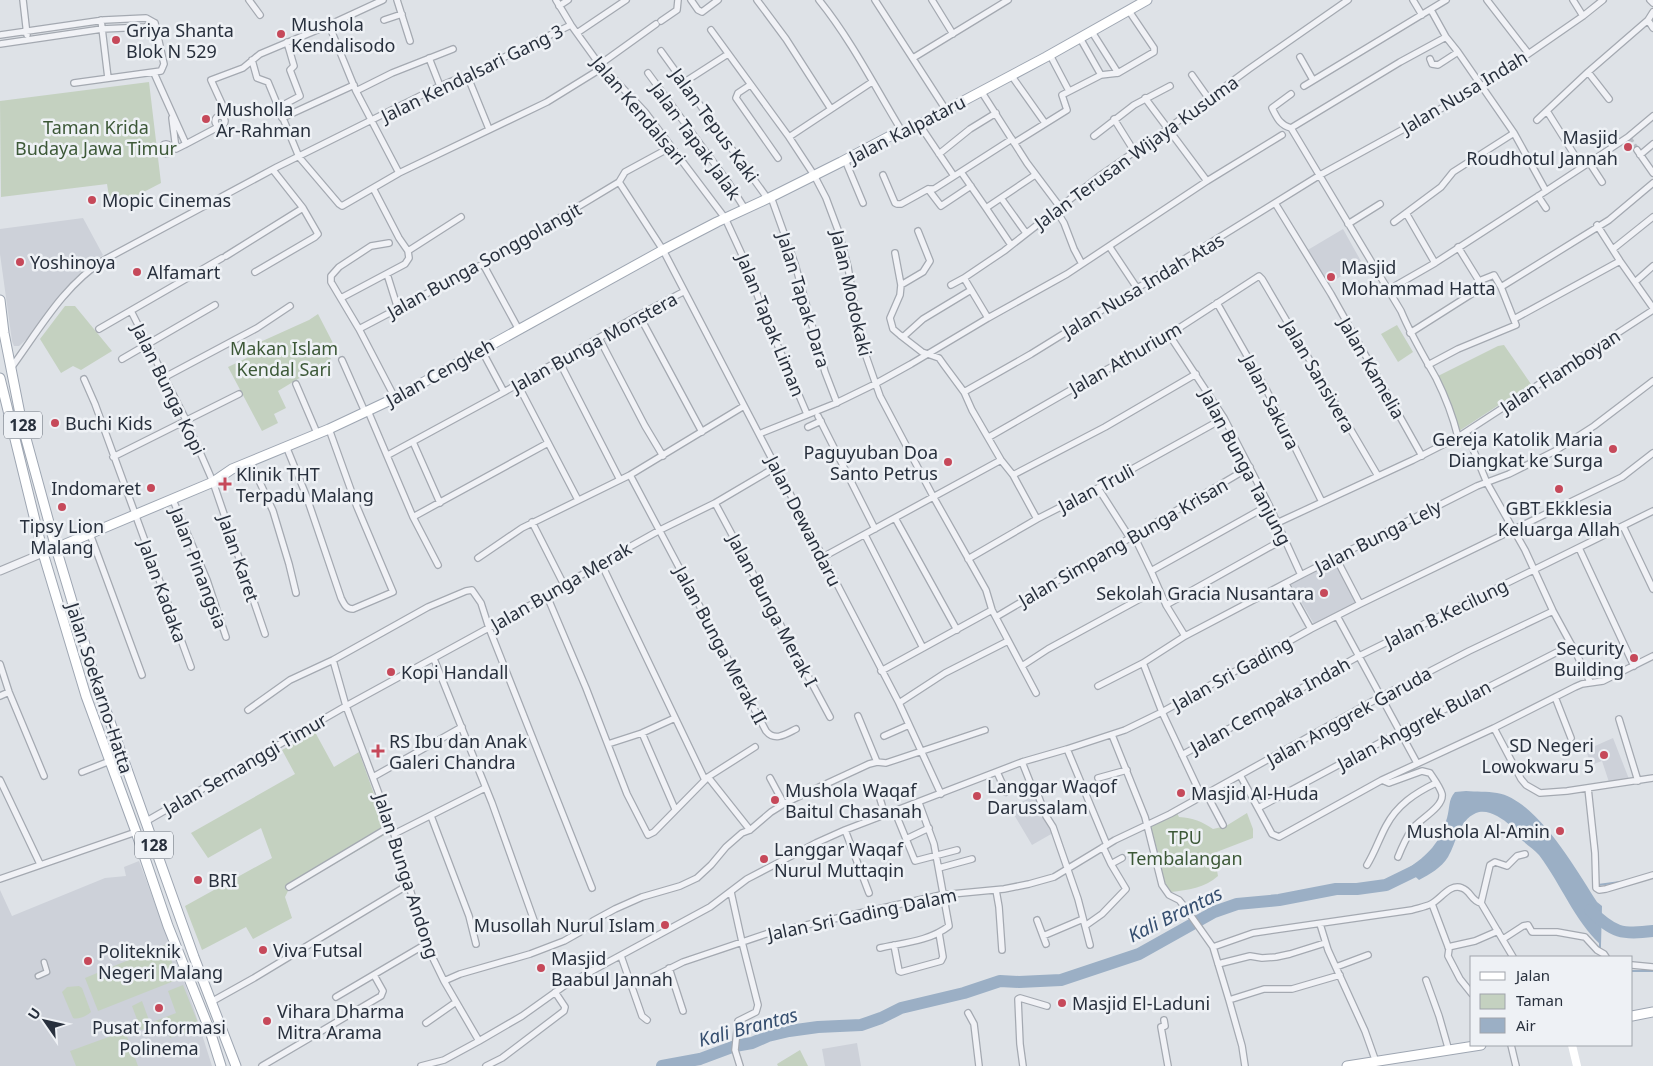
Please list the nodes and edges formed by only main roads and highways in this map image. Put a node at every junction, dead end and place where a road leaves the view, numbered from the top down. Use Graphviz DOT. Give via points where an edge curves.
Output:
graph roads {
  1 [pos="1147,0"];
  2 [pos="663,250"];
  3 [pos="0,300"];
  4 [pos="0,378"];
  5 [pos="56,548"];
  6 [pos="126,770"];
  7 [pos="116,775"];
  8 [pos="180,918"];
  9 [pos="167,923"];
  10 [pos="1653,1012"];
  11 [pos="1633,1016"];
  12 [pos="1476,1046"];
  13 [pos="1572,1046"];
  14 [pos="1380,1063"];
  15 [pos="221,1066"];
  16 [pos="236,1066"];
  17 [pos="1348,1066"];
  18 [pos="1577,1066"];
  1 -- 2 [label="main road, Jalan Kalpataru" via="903,133 890,136"];
  2 -- 5 [label="main road, Jalan Cengkeh" via="367,412 232,469 213,482 173,500"];
  3 -- 5 [label="main road, Jalan Soekarno-Hatta / 128" via="22,424"];
  4 -- 7 [label="main road, Jalan Soekarno-Hatta / 128" via="42,553 86,696"];
  5 -- 6 [label="main road, Jalan Soekarno-Hatta / 128"];
  6 -- 7 [label="main road"];
  6 -- 8 [label="main road, Jalan Soekarno-Hatta / 128"];
  7 -- 9 [label="main road, Jalan Soekarno-Hatta / 128"];
  8 -- 9 [label="main road"];
  8 -- 16 [label="main road, Jalan Soekarno-Hatta / 128"];
  9 -- 15 [label="main road, Jalan Soekarno-Hatta / 128"];
  10 -- 11 [label="main road"];
  12 -- 14 [label="main road"];
  13 -- 18 [label="main road"];
  14 -- 17 [label="main road"];
}
